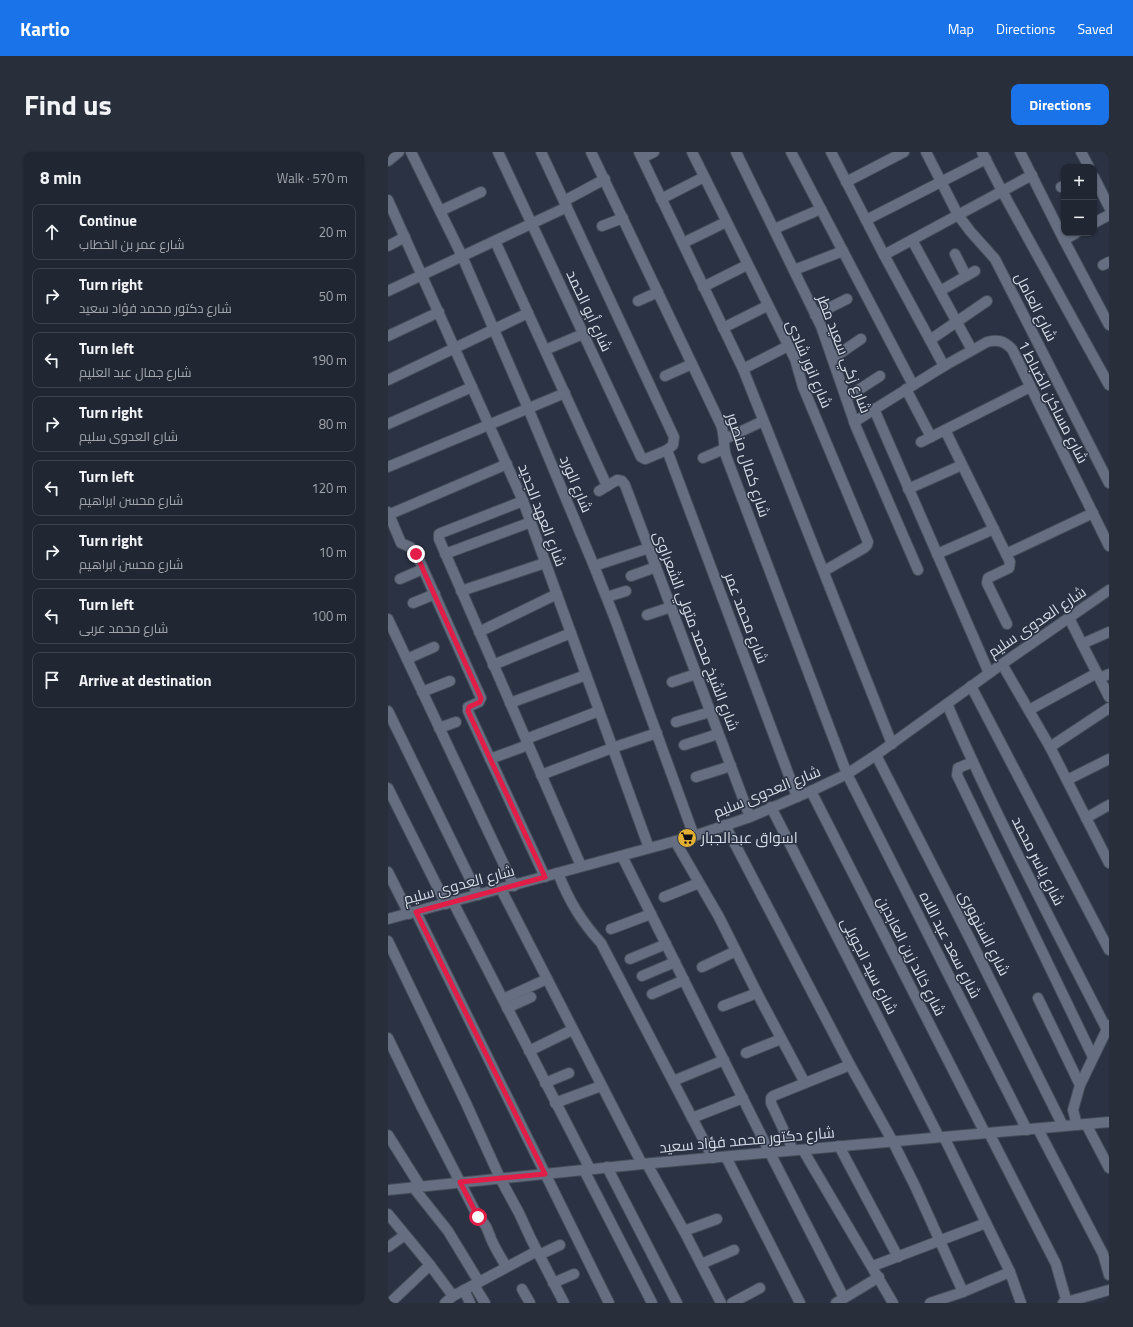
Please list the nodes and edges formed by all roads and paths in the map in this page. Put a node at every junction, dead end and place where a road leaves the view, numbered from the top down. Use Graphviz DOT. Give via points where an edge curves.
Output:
graph roads {
  1 [pos="399,152"];
  2 [pos="412,152"];
  3 [pos="498,152"];
  4 [pos="541,152"];
  5 [pos="591,152"];
  6 [pos="654,152"];
  7 [pos="692,152"];
  8 [pos="736,152"];
  9 [pos="791,152"];
  10 [pos="831,152"];
  11 [pos="904,152"];
  12 [pos="926,152"];
  13 [pos="1020,152"];
  14 [pos="1081,152"];
  15 [pos="640,155"];
  16 [pos="984,156"];
  17 [pos="388,161"];
  18 [pos="1087,164"];
  19 [pos="1032,176"];
  20 [pos="704,177"];
  21 [pos="605,179"];
  22 [pos="846,182"];
  23 [pos="941,182"];
  24 [pos="1097,183"];
  25 [pos="1002,191"];
  26 [pos="481,192"];
  27 [pos="661,199"];
  28 [pos="388,200"];
  29 [pos="566,204"];
  30 [pos="1109,207"];
  31 [pos="821,209"];
  32 [pos="440,211"];
  33 [pos="958,215"];
  34 [pos="1109,215"];
  35 [pos="623,218"];
  36 [pos="866,220"];
  37 [pos="1097,221"];
  38 [pos="726,222"];
  39 [pos="531,223"];
  40 [pos="602,226"];
  41 [pos="774,229"];
  42 [pos="1071,236"];
  43 [pos="405,238"];
  44 [pos="495,240"];
  45 [pos="912,240"];
  46 [pos="1064,240"];
  47 [pos="683,243"];
  48 [pos="388,246"];
  49 [pos="842,251"];
  50 [pos="955,254"];
  51 [pos="884,255"];
  52 [pos="462,256"];
  53 [pos="747,265"];
  54 [pos="794,270"];
  55 [pos="422,275"];
  56 [pos="703,287"];
  57 [pos="388,291"];
  58 [pos="940,291"];
  59 [pos="658,292"];
  60 [pos="847,299"];
  61 [pos="638,301"];
  62 [pos="987,301"];
  63 [pos="768,306"];
  64 [pos="439,312"];
  65 [pos="1106,312"];
  66 [pos="528,313"];
  67 [pos="815,315"];
  68 [pos="957,322"];
  69 [pos="1109,324"];
  70 [pos="723,328"];
  71 [pos="494,329"];
  72 [pos="583,334"];
  73 [pos="388,336"];
  74 [pos="861,339"];
  75 [pos="930,340"];
  76 [pos="788,346"];
  77 [pos="455,348"];
  78 [pos="545,350"];
  79 [pos="972,350"];
  80 [pos="833,358"];
  81 [pos="692,364"];
  82 [pos="944,366"];
  83 [pos="742,369"];
  84 [pos="665,376"];
  85 [pos="880,376"];
  86 [pos="388,380"];
  87 [pos="1109,385"];
  88 [pos="472,387"];
  89 [pos="909,387"];
  90 [pos="1030,387"];
  91 [pos="564,393"];
  92 [pos="846,398"];
  93 [pos="528,408"];
  94 [pos="874,409"];
  95 [pos="763,421"];
  96 [pos="854,422"];
  97 [pos="388,424"];
  98 [pos="488,425"];
  99 [pos="945,430"];
  100 [pos="931,437"];
  101 [pos="921,442"];
  102 [pos="724,444"];
  103 [pos="667,450"];
  104 [pos="702,458"];
  105 [pos="507,464"];
  106 [pos="962,465"];
  107 [pos="388,467"];
  108 [pos="1109,483"];
  109 [pos="908,489"];
  110 [pos="523,501"];
  111 [pos="1093,513"];
  112 [pos="388,514"];
  113 [pos="531,522"];
  114 [pos="994,529"];
  115 [pos="1109,546"];
  116 [pos="649,548"];
  117 [pos="445,554"];
  118 [pos="937,554"];
  119 [pos="1006,554"];
  120 [pos="545,563"];
  121 [pos="594,566"];
  122 [pos="656,567"];
  123 [pos="423,569"];
  124 [pos="918,570"];
  125 [pos="824,571"];
  126 [pos="631,576"];
  127 [pos="400,578"];
  128 [pos="1109,590"];
  129 [pos="461,591"];
  130 [pos="626,591"];
  131 [pos="434,594"];
  132 [pos="557,594"];
  133 [pos="606,597"];
  134 [pos="413,603"];
  135 [pos="671,607"];
  136 [pos="647,615"];
  137 [pos="1069,618"];
  138 [pos="388,619"];
  139 [pos="1007,624"];
  140 [pos="479,632"];
  141 [pos="1109,632"];
  142 [pos="571,633"];
  143 [pos="1082,644"];
  144 [pos="434,647"];
  145 [pos="406,659"];
  146 [pos="1002,664"];
  147 [pos="493,665"];
  148 [pos="989,673"];
  149 [pos="696,674"];
  150 [pos="586,675"];
  151 [pos="1102,675"];
  152 [pos="450,681"];
  153 [pos="672,682"];
  154 [pos="972,686"];
  155 [pos="422,692"];
  156 [pos="1109,697"];
  157 [pos="510,703"];
  158 [pos="947,704"];
  159 [pos="1109,708"];
  160 [pos="1029,710"];
  161 [pos="388,711"];
  162 [pos="599,711"];
  163 [pos="710,712"];
  164 [pos="456,722"];
  165 [pos="676,722"];
  166 [pos="439,728"];
  167 [pos="657,733"];
  168 [pos="718,734"];
  169 [pos="527,742"];
  170 [pos="892,744"];
  171 [pos="684,745"];
  172 [pos="1050,747"];
  173 [pos="612,748"];
  174 [pos="876,755"];
  175 [pos="490,759"];
  176 [pos="1109,760"];
  177 [pos="973,762"];
  178 [pos="730,766"];
  179 [pos="847,774"];
  180 [pos="541,775"];
  181 [pos="696,777"];
  182 [pos="1067,780"];
  183 [pos="388,788"];
  184 [pos="811,792"];
  185 [pos="797,797"];
  186 [pos="1109,805"];
  187 [pos="771,808"];
  188 [pos="750,817"];
  189 [pos="1086,818"];
  190 [pos="725,825"];
  191 [pos="694,836"];
  192 [pos="676,841"];
  193 [pos="649,848"];
  194 [pos="1107,851"];
  195 [pos="622,856"];
  196 [pos="1109,862"];
  197 [pos="580,866"];
  198 [pos="388,872"];
  199 [pos="558,873"];
  200 [pos="545,877"];
  201 [pos="699,883"];
  202 [pos="514,886"];
  203 [pos="501,889"];
  204 [pos="478,895"];
  205 [pos="664,897"];
  206 [pos="450,903"];
  207 [pos="413,913"];
  208 [pos="652,914"];
  209 [pos="388,919"];
  210 [pos="611,929"];
  211 [pos="388,941"];
  212 [pos="666,944"];
  213 [pos="1109,950"];
  214 [pos="736,951"];
  215 [pos="630,959"];
  216 [pos="675,962"];
  217 [pos="702,967"];
  218 [pos="642,976"];
  219 [pos="547,979"];
  220 [pos="684,980"];
  221 [pos="757,992"];
  222 [pos="652,994"];
  223 [pos="531,997"];
  224 [pos="1038,998"];
  225 [pos="505,1004"];
  226 [pos="724,1006"];
  227 [pos="572,1030"];
  228 [pos="1107,1030"];
  229 [pos="388,1038"];
  230 [pos="781,1039"];
  231 [pos="1109,1044"];
  232 [pos="529,1051"];
  233 [pos="746,1053"];
  234 [pos="1094,1057"];
  235 [pos="724,1060"];
  236 [pos="850,1065"];
  237 [pos="569,1073"];
  238 [pos="673,1081"];
  239 [pos="545,1083"];
  240 [pos="805,1083"];
  241 [pos="1080,1085"];
  242 [pos="601,1086"];
  243 [pos="743,1098"];
  244 [pos="555,1103"];
  245 [pos="692,1118"];
  246 [pos="1109,1122"];
  247 [pos="1081,1125"];
  248 [pos="1063,1126"];
  249 [pos="1038,1129"];
  250 [pos="1026,1130"];
  251 [pos="987,1133"];
  252 [pos="388,1135"];
  253 [pos="941,1137"];
  254 [pos="893,1142"];
  255 [pos="839,1146"];
  256 [pos="798,1150"];
  257 [pos="770,1153"];
  258 [pos="726,1156"];
  259 [pos="713,1158"];
  260 [pos="645,1164"];
  261 [pos="607,1167"];
  262 [pos="1109,1168"];
  263 [pos="587,1170"];
  264 [pos="545,1174"];
  265 [pos="500,1178"];
  266 [pos="460,1182"];
  267 [pos="417,1186"];
  268 [pos="388,1190"];
  269 [pos="388,1214"];
  270 [pos="717,1219"];
  271 [pos="986,1223"];
  272 [pos="684,1231"];
  273 [pos="405,1234"];
  274 [pos="940,1241"];
  275 [pos="560,1245"];
  276 [pos="388,1247"];
  277 [pos="734,1250"];
  278 [pos="538,1253"];
  279 [pos="898,1257"];
  280 [pos="701,1264"];
  281 [pos="430,1265"];
  282 [pos="506,1266"];
  283 [pos="872,1266"];
  284 [pos="1010,1272"];
  285 [pos="574,1274"];
  286 [pos="1109,1275"];
  287 [pos="879,1277"];
  288 [pos="476,1283"];
  289 [pos="553,1283"];
  290 [pos="760,1288"];
  291 [pos="522,1289"];
  292 [pos="464,1290"];
  293 [pos="1109,1290"];
  294 [pos="963,1292"];
  295 [pos="449,1300"];
  296 [pos="840,1300"];
  297 [pos="390,1302"];
  298 [pos="470,1303"];
  299 [pos="485,1303"];
  300 [pos="530,1303"];
  301 [pos="564,1303"];
  302 [pos="609,1303"];
  303 [pos="652,1303"];
  304 [pos="677,1303"];
  305 [pos="721,1303"];
  306 [pos="732,1303"];
  307 [pos="800,1303"];
  308 [pos="893,1303"];
  309 [pos="930,1303"];
  310 [pos="1021,1303"];
  311 [pos="1066,1303"];
  1 -- 17 [label="street"];
  2 -- 32 [label="street, شارع الورد"];
  3 -- 39 [label="street, شارع أبو الحمد"];
  4 -- 29 [label="street"];
  5 -- 21 [label="street, شارع كمال منصور"];
  6 -- 15 [label="street"];
  7 -- 20 [label="street, شارع انور شادى"];
  8 -- 41 [label="street, شارع زكي سعيد مطر"];
  9 -- 31 [label="street"];
  10 -- 22 [label="street"];
  11 -- 22 [label="street"];
  12 -- 23 [label="street, شارع العامل"];
  13 -- 19 [label="street"];
  14 -- 18 [label="street"];
  15 -- 27 [label="street"];
  16 -- 23 [label="street"];
  16 -- 25 [label="street"];
  19 -- 25 [label="street"];
  19 -- 46 [label="street"];
  20 -- 27 [label="street"];
  20 -- 38 [label="street, شارع انور شادى"];
  21 -- 29 [label="street"];
  21 -- 35 [label="street, شارع كمال منصور"];
  22 -- 36 [label="street"];
  23 -- 33 [label="street, شارع العامل"];
  23 -- 36 [label="street"];
  24 -- 30 [label="street"];
  25 -- 33 [label="street"];
  25 -- 87 [label="street"];
  26 -- 32 [label="street"];
  27 -- 47 [label="street"];
  28 -- 43 [label="street, شارع العهد الجديد"];
  29 -- 39 [label="street"];
  29 -- 103 [label="street" via="675,440 674,445"];
  31 -- 41 [label="street"];
  31 -- 49 [label="street"];
  32 -- 52 [label="street, شارع الورد"];
  33 -- 45 [label="street"];
  33 -- 108 [label="street, شارع العامل" via="995,259"];
  34 -- 37 [label="street"];
  35 -- 40 [label="street"];
  35 -- 59 [label="street, شارع كمال منصور"];
  36 -- 51 [label="street"];
  38 -- 47 [label="street"];
  38 -- 53 [label="street, شارع انور شادى"];
  39 -- 44 [label="street"];
  39 -- 72 [label="street, شارع أبو الحمد"];
  41 -- 54 [label="street, شارع زكي سعيد مطر"];
  42 -- 46 [label="street"];
  43 -- 48 [label="street"];
  43 -- 55 [label="street, شارع العهد الجديد"];
  44 -- 52 [label="street"];
  44 -- 66 [label="street"];
  45 -- 51 [label="street"];
  45 -- 58 [label="street"];
  46 -- 65 [label="street"];
  47 -- 56 [label="street"];
  49 -- 54 [label="street"];
  49 -- 89 [label="street"];
  50 -- 58 [label="street" via="971,273"];
  51 -- 75 [label="street"];
  52 -- 55 [label="street"];
  52 -- 71 [label="street, شارع الورد"];
  53 -- 56 [label="street"];
  53 -- 63 [label="street, شارع انور شادى"];
  54 -- 67 [label="street, شارع زكي سعيد مطر"];
  55 -- 57 [label="street"];
  55 -- 64 [label="street, شارع العهد الجديد"];
  56 -- 70 [label="street"];
  58 -- 68 [label="street"];
  59 -- 61 [label="street"];
  59 -- 81 [label="street, شارع كمال منصور"];
  60 -- 67 [label="street"];
  62 -- 68 [label="street"];
  63 -- 70 [label="street"];
  63 -- 76 [label="street, شارع انور شادى"];
  64 -- 73 [label="street"];
  64 -- 77 [label="street, شارع العهد الجديد"];
  65 -- 69 [label="street"];
  66 -- 71 [label="street"];
  66 -- 78 [label="street"];
  67 -- 80 [label="street, شارع زكي سعيد مطر"];
  68 -- 75 [label="street"];
  68 -- 79 [label="street"];
  70 -- 83 [label="street"];
  71 -- 77 [label="street"];
  71 -- 93 [label="street, شارع الورد"];
  72 -- 78 [label="street"];
  72 -- 103 [label="street, شارع أبو الحمد" via="641,457 645,459"];
  74 -- 80 [label="street"];
  75 -- 82 [label="street"];
  76 -- 83 [label="street"];
  76 -- 125 [label="street, شارع انور شادى" via="868,542 864,548"];
  77 -- 86 [label="street"];
  77 -- 88 [label="street, شارع العهد الجديد"];
  78 -- 91 [label="street"];
  79 -- 82 [label="street, شارع مساكن الضباط 1"];
  79 -- 90 [label="street, شارع مساكن الضباط 1" via="994,340 1006,343 1012,349"];
  80 -- 92 [label="street, شارع زكي سعيد مطر"];
  81 -- 84 [label="street"];
  81 -- 102 [label="street, شارع كمال منصور" via="721,425"];
  82 -- 89 [label="street, شارع مساكن الضباط 1"];
  83 -- 95 [label="street"];
  85 -- 92 [label="street"];
  88 -- 97 [label="street"];
  88 -- 98 [label="street, شارع العهد الجديد"];
  89 -- 94 [label="street, شارع مساكن الضباط 1"];
  89 -- 100 [label="street"];
  90 -- 99 [label="street"];
  90 -- 111 [label="street, شارع مساكن الضباط 1"];
  91 -- 93 [label="street"];
  91 -- 116 [label="street, شارع الشيخ محمد متولي الشعراوى" via="603,488 617,480 624,482"];
  92 -- 96 [label="street, شارع زكي سعيد مطر"];
  93 -- 98 [label="street"];
  93 -- 121 [label="street, شارع الورد"];
  94 -- 96 [label="street, شارع مساكن الضباط 1"];
  94 -- 109 [label="street"];
  95 -- 102 [label="street"];
  95 -- 125 [label="street"];
  96 -- 124 [label="street, شارع زكي سعيد مطر"];
  98 -- 105 [label="street, شارع العهد الجديد"];
  98 -- 107 [label="street"];
  99 -- 100 [label="street"];
  99 -- 106 [label="street"];
  100 -- 101 [label="street"];
  102 -- 104 [label="street"];
  102 -- 179 [label="street, شارع كمال منصور"];
  103 -- 185 [label="street, شارع محمد عمر"];
  105 -- 110 [label="street, شارع العهد الجديد"];
  105 -- 112 [label="street"];
  106 -- 109 [label="street"];
  106 -- 114 [label="street"];
  109 -- 118 [label="street"];
  110 -- 113 [label="street, شارع العهد الجديد"];
  110 -- 117 [label="street" via="439,534"];
  111 -- 115 [label="street, شارع مساكن الضباط 1"];
  111 -- 119 [label="street"];
  112 -- 123 [label="street" via="401,543 414,550"];
  113 -- 117 [label="street"];
  113 -- 120 [label="street, شارع العهد الجديد"];
  114 -- 118 [label="street"];
  114 -- 119 [label="street"];
  116 -- 121 [label="street"];
  116 -- 122 [label="street, شارع الشيخ محمد متولي الشعراوى"];
  117 -- 129 [label="street"];
  118 -- 148 [label="street"];
  119 -- 139 [label="street" via="1011,564 1009,568 988,578 987,583"];
  120 -- 129 [label="street"];
  120 -- 132 [label="street, شارع العهد الجديد"];
  121 -- 133 [label="street, شارع الورد"];
  122 -- 126 [label="street"];
  122 -- 135 [label="street, شارع الشيخ محمد متولي الشعراوى"];
  123 -- 127 [label="street"];
  123 -- 131 [label="street"];
  125 -- 170 [label="street"];
  128 -- 137 [label="street, شارع العدوى سليم"];
  129 -- 140 [label="street"];
  130 -- 133 [label="street"];
  131 -- 134 [label="street"];
  131 -- 175 [label="street" via="480,697 480,702 467,710"];
  132 -- 140 [label="street"];
  132 -- 142 [label="street, شارع العهد الجديد"];
  133 -- 167 [label="street, شارع الورد"];
  135 -- 136 [label="street"];
  135 -- 149 [label="street, شارع الشيخ محمد متولي الشعراوى"];
  137 -- 143 [label="street"];
  137 -- 146 [label="street, شارع العدوى سليم"];
  138 -- 145 [label="street"];
  140 -- 147 [label="street"];
  141 -- 143 [label="street"];
  142 -- 147 [label="street"];
  142 -- 150 [label="street, شارع العهد الجديد"];
  143 -- 151 [label="street"];
  144 -- 145 [label="street"];
  145 -- 155 [label="street"];
  146 -- 148 [label="street, شارع العدوى سليم"];
  146 -- 160 [label="street"];
  147 -- 157 [label="street"];
  148 -- 154 [label="street, شارع العدوى سليم"];
  149 -- 153 [label="street"];
  149 -- 163 [label="street, شارع الشيخ محمد متولي الشعراوى"];
  150 -- 157 [label="street"];
  150 -- 162 [label="street, شارع العهد الجديد"];
  151 -- 156 [label="street"];
  151 -- 160 [label="street"];
  152 -- 155 [label="street"];
  154 -- 158 [label="street, شارع العدوى سليم"];
  154 -- 213 [label="street"];
  155 -- 166 [label="street"];
  157 -- 169 [label="street"];
  158 -- 170 [label="street, شارع العدوى سليم"];
  158 -- 177 [label="street, شارع ياسر محمد"];
  159 -- 172 [label="street"];
  160 -- 172 [label="street"];
  161 -- 204 [label="street"];
  162 -- 169 [label="street"];
  162 -- 173 [label="street, شارع العهد الجديد"];
  163 -- 165 [label="street"];
  163 -- 168 [label="street, شارع الشيخ محمد متولي الشعراوى"];
  164 -- 166 [label="street"];
  166 -- 202 [label="street"];
  167 -- 173 [label="street"];
  167 -- 191 [label="street, شارع الورد"];
  168 -- 171 [label="street"];
  168 -- 178 [label="street, شارع الشيخ محمد متولي الشعراوى"];
  169 -- 175 [label="street"];
  169 -- 180 [label="street"];
  170 -- 174 [label="street, شارع العدوى سليم"];
  172 -- 182 [label="street"];
  173 -- 180 [label="street"];
  173 -- 193 [label="street, شارع العهد الجديد"];
  174 -- 179 [label="street, شارع العدوى سليم"];
  174 -- 248 [label="street, شارع السنهورى"];
  175 -- 200 [label="street"];
  176 -- 182 [label="street"];
  177 -- 228 [label="street, شارع ياسر محمد"];
  177 -- 234 [label="street" via="958,768 957,775"];
  178 -- 181 [label="street"];
  178 -- 188 [label="street, شارع الشيخ محمد متولي الشعراوى"];
  179 -- 184 [label="street, شارع العدوى سليم"];
  179 -- 250 [label="street, شارع سعد عبد اللاه"];
  180 -- 197 [label="street"];
  182 -- 189 [label="street"];
  183 -- 206 [label="street"];
  184 -- 185 [label="street, شارع العدوى سليم"];
  184 -- 251 [label="street, شارع خالد زين العابدين"];
  185 -- 187 [label="street, شارع العدوى سليم"];
  186 -- 189 [label="street"];
  187 -- 188 [label="street, شارع العدوى سليم"];
  187 -- 253 [label="street, شارع سيد الجويلى"];
  188 -- 190 [label="street, شارع العدوى سليم"];
  189 -- 194 [label="street"];
  190 -- 191 [label="street, شارع العدوى سليم"];
  190 -- 236 [label="street"];
  191 -- 192 [label="street, شارع العدوى سليم"];
  192 -- 193 [label="street, شارع العدوى سليم"];
  192 -- 201 [label="street"];
  193 -- 195 [label="street, شارع العدوى سليم"];
  194 -- 196 [label="street"];
  195 -- 197 [label="street, شارع العدوى سليم"];
  195 -- 208 [label="street"];
  197 -- 199 [label="street, شارع العدوى سليم"];
  198 -- 207 [label="street"];
  199 -- 200 [label="street, شارع العدوى سليم"];
  199 -- 238 [label="street" via="575,910 601,943"];
  200 -- 202 [label="street, شارع العدوى سليم"];
  201 -- 205 [label="street"];
  201 -- 214 [label="street"];
  202 -- 203 [label="street, شارع العدوى سليم"];
  203 -- 204 [label="street, شارع العدوى سليم"];
  203 -- 219 [label="street"];
  204 -- 206 [label="street, شارع العدوى سليم"];
  206 -- 207 [label="street, شارع العدوى سليم"];
  206 -- 225 [label="street"];
  207 -- 209 [label="street, شارع العدوى سليم"];
  207 -- 264 [label="street"];
  208 -- 210 [label="street"];
  208 -- 212 [label="street"];
  211 -- 265 [label="street"];
  212 -- 215 [label="street"];
  212 -- 216 [label="street"];
  214 -- 217 [label="street"];
  214 -- 221 [label="street"];
  216 -- 218 [label="street"];
  216 -- 220 [label="street"];
  219 -- 225 [label="street"];
  219 -- 227 [label="street"];
  220 -- 222 [label="street"];
  220 -- 235 [label="street"];
  221 -- 226 [label="street"];
  221 -- 230 [label="street"];
  223 -- 225 [label="street"];
  224 -- 241 [label="street"];
  225 -- 232 [label="street"];
  227 -- 232 [label="street"];
  227 -- 242 [label="street"];
  228 -- 231 [label="street, شارع ياسر محمد"];
  228 -- 234 [label="street"];
  229 -- 266 [label="street"];
  230 -- 233 [label="street"];
  230 -- 240 [label="street"];
  232 -- 239 [label="street"];
  234 -- 241 [label="street"];
  235 -- 238 [label="street"];
  235 -- 243 [label="street"];
  236 -- 240 [label="street"];
  236 -- 254 [label="street"];
  237 -- 239 [label="street"];
  238 -- 245 [label="street"];
  239 -- 244 [label="street"];
  240 -- 256 [label="street" via="773,1096 770,1100"];
  241 -- 247 [label="street" via="1073,1110"];
  242 -- 244 [label="street"];
  242 -- 260 [label="street"];
  243 -- 245 [label="street"];
  243 -- 257 [label="street"];
  244 -- 263 [label="street"];
  245 -- 259 [label="street"];
  246 -- 247 [label="street, شارع دكتور محمد فؤاد سعيد"];
  247 -- 248 [label="street, شارع دكتور محمد فؤاد سعيد"];
  247 -- 262 [label="street"];
  248 -- 249 [label="street, شارع دكتور محمد فؤاد سعيد"];
  249 -- 250 [label="street, شارع دكتور محمد فؤاد سعيد"];
  249 -- 286 [label="street" via="1103,1254"];
  250 -- 251 [label="street, شارع دكتور محمد فؤاد سعيد"];
  251 -- 253 [label="street, شارع دكتور محمد فؤاد سعيد"];
  251 -- 311 [label="street, شارع خالد زين العابدين" via="1056,1264"];
  252 -- 267 [label="street"];
  253 -- 254 [label="street, شارع دكتور محمد فؤاد سعيد"];
  253 -- 271 [label="street, شارع سيد الجويلى"];
  254 -- 255 [label="street, شارع دكتور محمد فؤاد سعيد"];
  254 -- 274 [label="street"];
  255 -- 256 [label="street, شارع دكتور محمد فؤاد سعيد"];
  255 -- 279 [label="street"];
  256 -- 257 [label="street, شارع دكتور محمد فؤاد سعيد"];
  256 -- 283 [label="street"];
  257 -- 258 [label="street, شارع دكتور محمد فؤاد سعيد"];
  257 -- 296 [label="street"];
  258 -- 259 [label="street, شارع دكتور محمد فؤاد سعيد"];
  258 -- 307 [label="street"];
  259 -- 260 [label="street, شارع دكتور محمد فؤاد سعيد"];
  260 -- 261 [label="street, شارع دكتور محمد فؤاد سعيد"];
  260 -- 272 [label="street"];
  261 -- 263 [label="street, شارع دكتور محمد فؤاد سعيد"];
  261 -- 304 [label="street"];
  263 -- 264 [label="street, شارع دكتور محمد فؤاد سعيد"];
  263 -- 303 [label="street"];
  264 -- 265 [label="street, شارع دكتور محمد فؤاد سعيد"];
  264 -- 302 [label="street"];
  265 -- 266 [label="street, شارع دكتور محمد فؤاد سعيد"];
  265 -- 278 [label="street"];
  266 -- 267 [label="street, شارع دكتور محمد فؤاد سعيد"];
  266 -- 282 [label="street" via="478,1217 485,1223 491,1240"];
  267 -- 268 [label="street, شارع دكتور محمد فؤاد سعيد"];
  267 -- 288 [label="street" via="448,1231"];
  269 -- 273 [label="street"];
  270 -- 272 [label="street"];
  271 -- 274 [label="street"];
  271 -- 284 [label="street, شارع سيد الجويلى"];
  272 -- 280 [label="street"];
  273 -- 276 [label="street"];
  273 -- 281 [label="street"];
  274 -- 279 [label="street"];
  274 -- 294 [label="street"];
  275 -- 278 [label="street"];
  277 -- 280 [label="street"];
  278 -- 282 [label="street"];
  278 -- 289 [label="street"];
  279 -- 283 [label="street"];
  280 -- 305 [label="street"];
  281 -- 295 [label="street"];
  281 -- 297 [label="street"];
  282 -- 288 [label="street"];
  283 -- 287 [label="street"];
  284 -- 294 [label="street"];
  284 -- 310 [label="street, شارع سيد الجويلى"];
  285 -- 289 [label="street"];
  287 -- 296 [label="street"];
  287 -- 308 [label="street"];
  288 -- 292 [label="street"];
  288 -- 299 [label="street"];
  289 -- 301 [label="street"];
  290 -- 306 [label="street"];
  291 -- 300 [label="street"];
  292 -- 295 [label="street"];
  292 -- 298 [label="street"];
  293 -- 311 [label="street"];
  294 -- 309 [label="street"];
}
